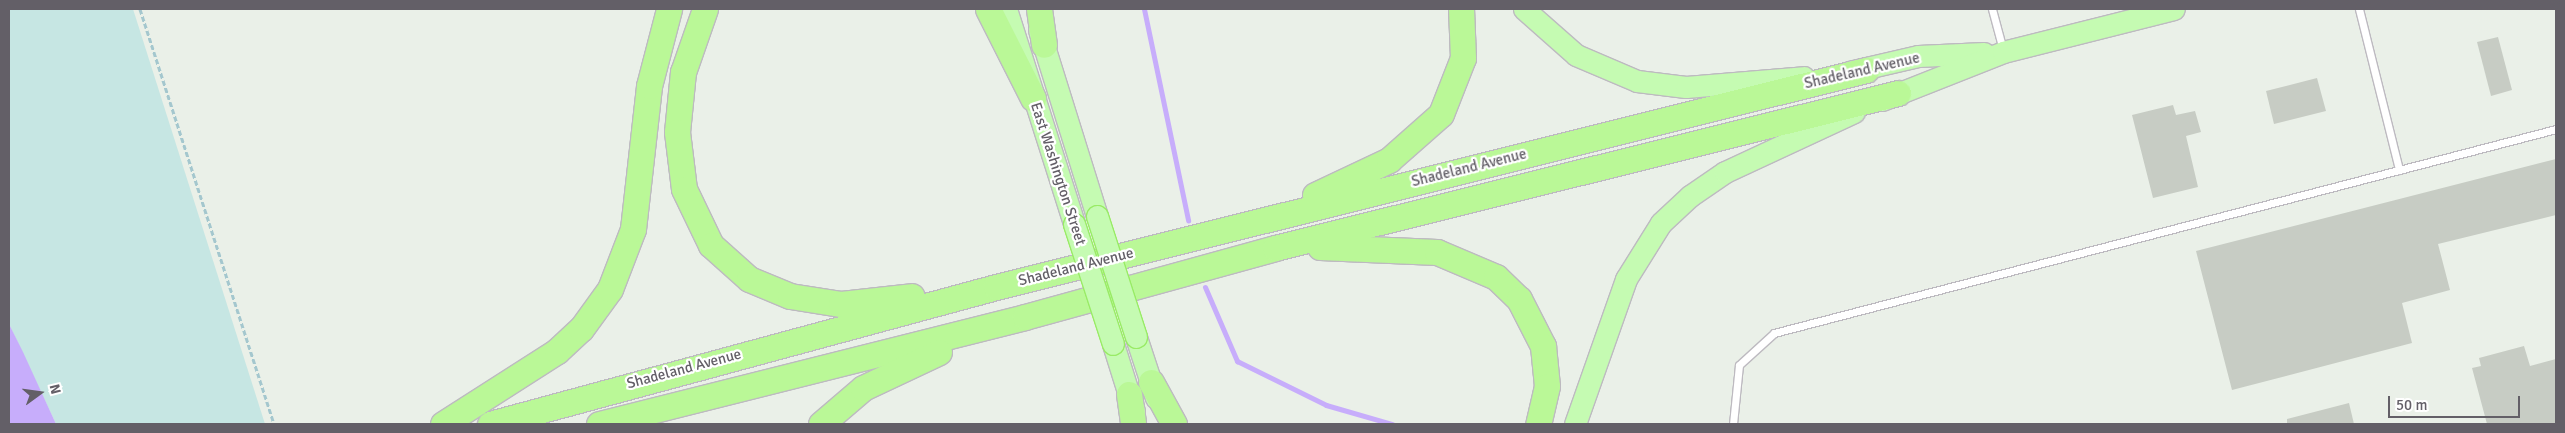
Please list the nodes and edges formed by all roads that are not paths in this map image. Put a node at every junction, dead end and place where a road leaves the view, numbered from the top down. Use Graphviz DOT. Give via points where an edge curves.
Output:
graph roads {
  1 [pos="669,9"];
  2 [pos="705,9"];
  3 [pos="988,9"];
  4 [pos="1006,9"];
  5 [pos="1032,9"];
  6 [pos="1040,9"];
  7 [pos="1461,9"];
  8 [pos="1524,9"];
  9 [pos="1992,9"];
  10 [pos="2174,9"];
  11 [pos="2359,9"];
  12 [pos="1044,45"];
  13 [pos="2003,52"];
  14 [pos="1866,70"];
  15 [pos="1898,93"];
  16 [pos="1034,98"];
  17 [pos="2556,129"];
  18 [pos="2399,170"];
  19 [pos="1258,222"];
  20 [pos="1274,248"];
  21 [pos="996,287"];
  22 [pos="1025,317"];
  23 [pos="1151,382"];
  24 [pos="1129,394"];
  25 [pos="443,424"];
  26 [pos="490,424"];
  27 [pos="600,424"];
  28 [pos="821,424"];
  29 [pos="1133,424"];
  30 [pos="1138,424"];
  31 [pos="1164,424"];
  32 [pos="1174,424"];
  33 [pos="1538,424"];
  34 [pos="1575,424"];
  35 [pos="1733,424"];
  1 -- 25 [label="highway" via="648,86 633,229 610,290 586,322 557,351"];
  2 -- 21 [label="highway" via="683,72 679,157 692,214 729,265 771,290 826,302 857,304"];
  3 -- 16 [label="highway"];
  4 -- 16 [label="main road, East Washington Street"];
  5 -- 12 [label="main road, East Washington Street"];
  6 -- 12 [label="highway"];
  7 -- 19 [label="highway" via="1465,42 1459,78 1441,114 1427,130 1375,168"];
  8 -- 14 [label="main road" via="1576,55 1645,82 1726,85"];
  9 -- 13 [label="lane"];
  10 -- 13 [label="main road"];
  11 -- 18 [label="lane"];
  12 -- 23 [label="main road, East Washington Street, bridge"];
  13 -- 14 [label="main road, Shadeland Avenue" via="1918,56"];
  13 -- 15 [label="main road, Shadeland Avenue"];
  14 -- 19 [label="highway, Shadeland Avenue"];
  15 -- 20 [label="highway, Shadeland Avenue"];
  15 -- 34 [label="main road" via="1748,160 1672,212 1645,243 1626,279"];
  16 -- 24 [label="main road, East Washington Street, bridge"];
  17 -- 18 [label="lane"];
  18 -- 35 [label="lane" via="1774,333 1739,364"];
  19 -- 21 [label="highway, Shadeland Avenue"];
  20 -- 22 [label="highway, Shadeland Avenue"];
  20 -- 33 [label="highway" via="1430,251 1490,272 1519,299 1543,346 1547,386"];
  21 -- 26 [label="highway, Shadeland Avenue"];
  22 -- 27 [label="highway, Shadeland Avenue"];
  22 -- 28 [label="highway" via="891,372 842,404"];
  23 -- 31 [label="main road, East Washington Street"];
  23 -- 32 [label="highway"];
  24 -- 29 [label="highway"];
  24 -- 30 [label="main road, East Washington Street"];
}
